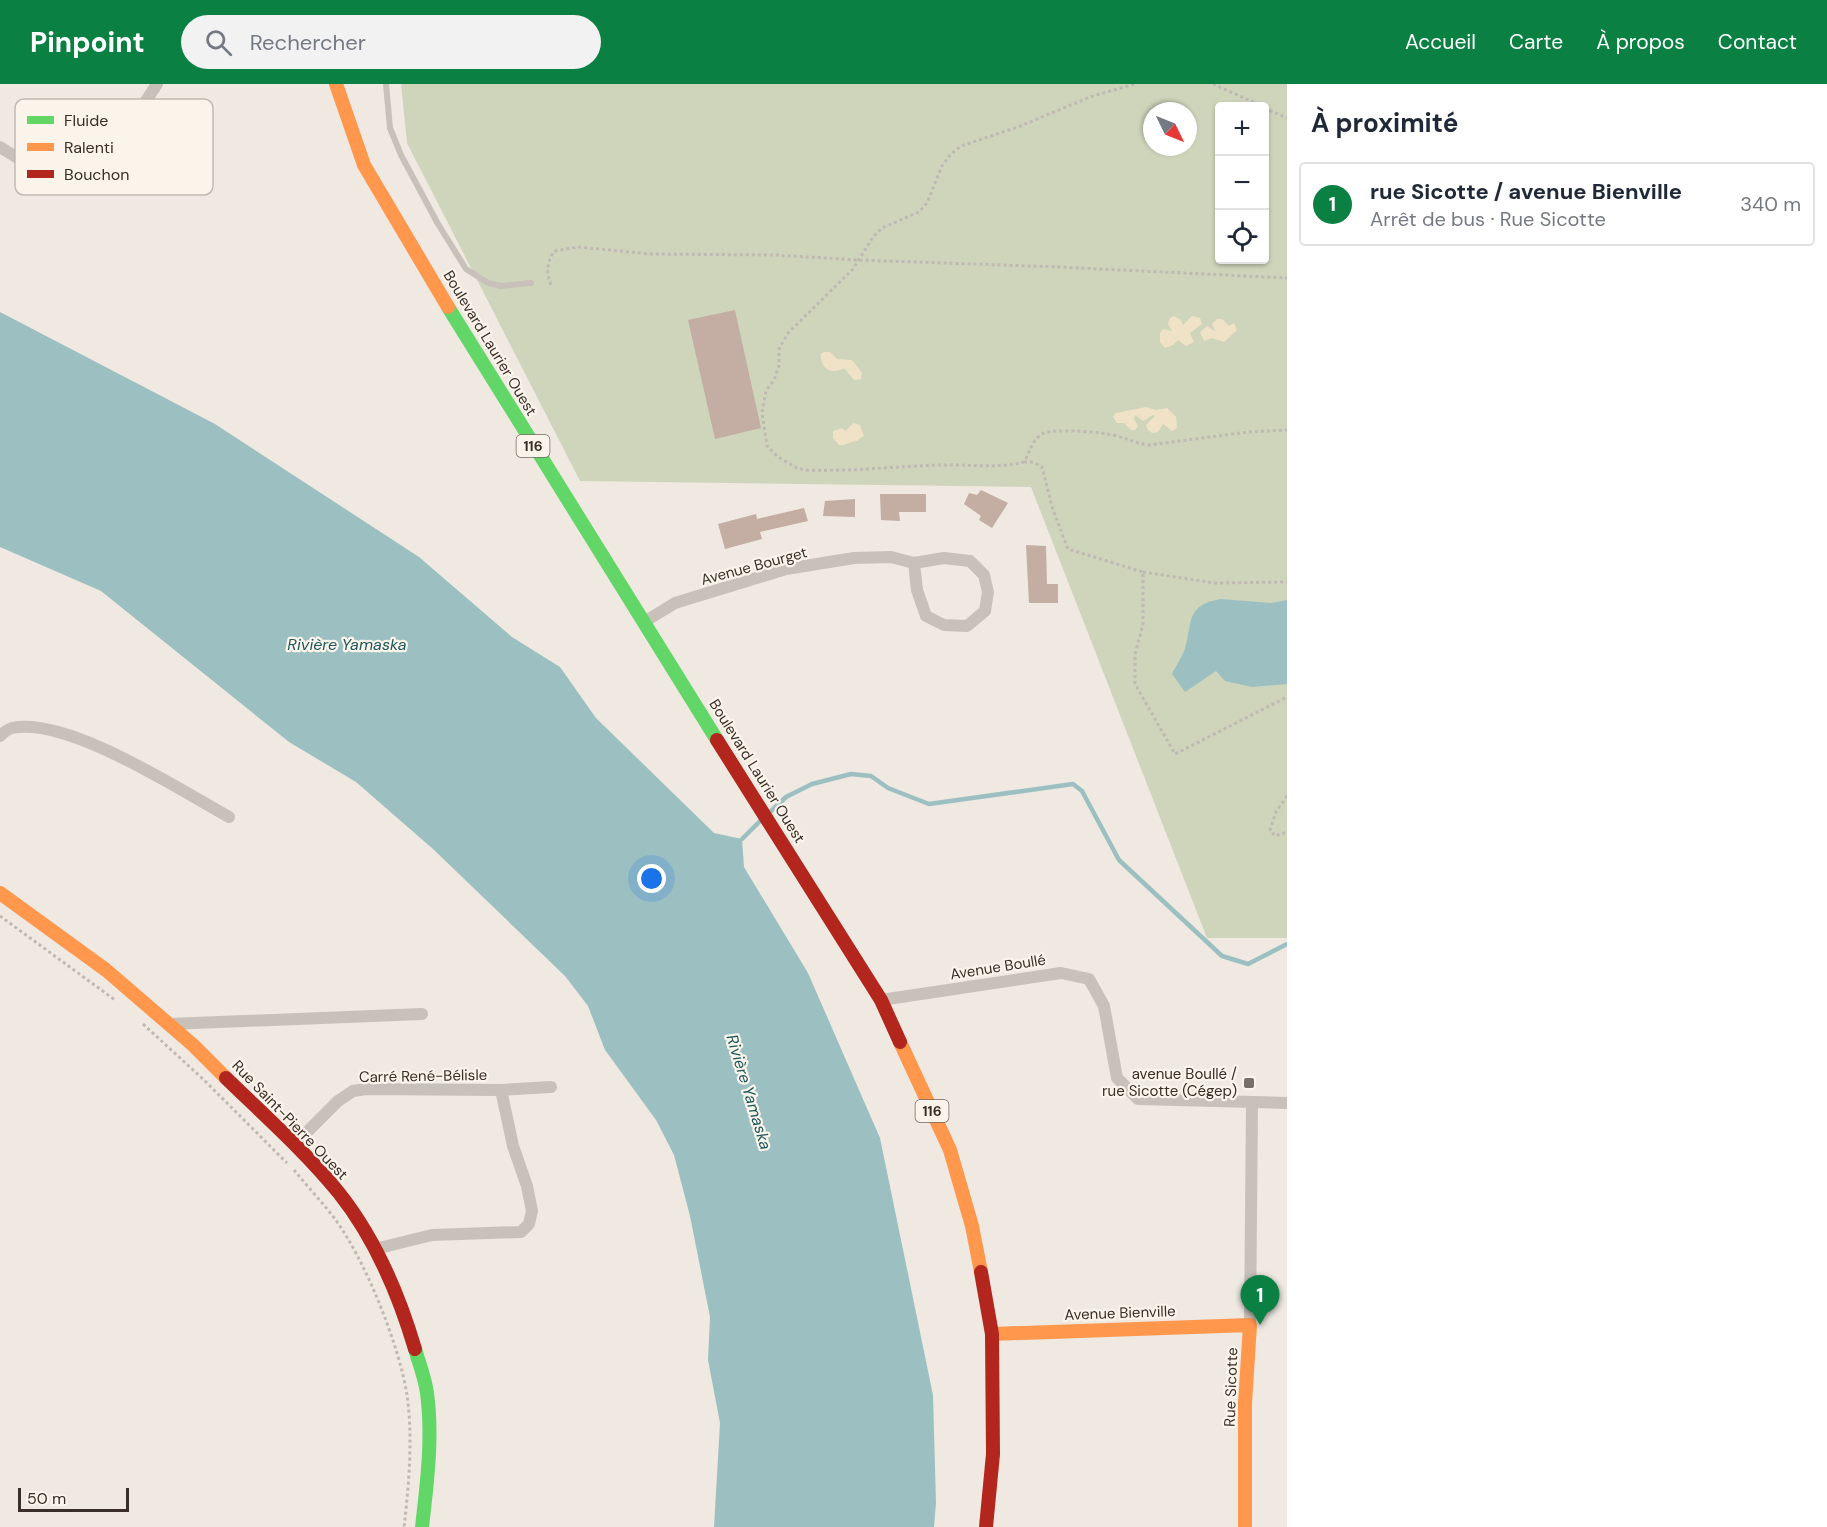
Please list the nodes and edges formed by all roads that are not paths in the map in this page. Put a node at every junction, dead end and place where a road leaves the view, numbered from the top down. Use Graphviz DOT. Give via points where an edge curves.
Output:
graph roads {
  1 [pos="157,84"];
  2 [pos="336,84"];
  3 [pos="386,84"];
  4 [pos="147,99"];
  5 [pos="0,147"];
  6 [pos="15,156"];
  7 [pos="531,284"];
  8 [pos="914,563"];
  9 [pos="644,622"];
  10 [pos="0,736"];
  11 [pos="229,817"];
  12 [pos="0,893"];
  13 [pos="881,1000"];
  14 [pos="422,1014"];
  15 [pos="169,1024"];
  16 [pos="551,1087"];
  17 [pos="501,1090"];
  18 [pos="1287,1103"];
  19 [pos="1252,1104"];
  20 [pos="294,1145"];
  21 [pos="375,1250"];
  22 [pos="1250,1325"];
  23 [pos="992,1334"];
  24 [pos="422,1527"];
  25 [pos="986,1527"];
  26 [pos="1245,1527"];
  1 -- 4 [label="street"];
  2 -- 9 [label="main road, Boulevard Laurier Ouest / 116" via="364,165 476,355"];
  3 -- 7 [label="lane" via="390,128 443,233 466,269 501,286"];
  5 -- 6 [label="street"];
  8 -- 8 [label="street, Avenue Bourget" via="917,590 926,616 944,626 967,626 985,611 988,592 984,575 970,561 944,558"];
  8 -- 9 [label="street, Avenue Bourget" via="891,557 854,558 786,569 675,603"];
  9 -- 13 [label="main road, Boulevard Laurier Ouest / 116"];
  10 -- 11 [label="street" via="10,728 36,728 100,746"];
  12 -- 15 [label="main road, Rue Saint-Pierre Ouest" via="106,970"];
  13 -- 19 [label="street, Avenue Boullé" via="1061,973 1089,979 1104,1006 1117,1078 1138,1099"];
  13 -- 23 [label="main road, Boulevard Laurier Ouest / 116" via="950,1150 972,1226"];
  14 -- 15 [label="street"];
  15 -- 20 [label="main road, Rue Saint-Pierre Ouest"];
  16 -- 17 [label="street, Carré René-Bélisle"];
  17 -- 20 [label="street, Carré René-Bélisle" via="353,1091"];
  17 -- 21 [label="street, Carré René-Bélisle" via="513,1146 527,1186 532,1211 529,1224 521,1232 432,1235"];
  18 -- 19 [label="street, Avenue Boullé"];
  19 -- 22 [label="street, Rue Sicotte"];
  20 -- 21 [label="main road, Rue Saint-Pierre Ouest" via="339,1193"];
  21 -- 24 [label="main road, Rue Saint-Pierre Ouest" via="404,1309 427,1391 429,1470"];
  22 -- 23 [label="main road, Avenue Bienville"];
  22 -- 26 [label="main road, Rue Sicotte" via="1245,1403"];
  23 -- 25 [label="main road, Boulevard Laurier Ouest / 116" via="993,1454"];
}
